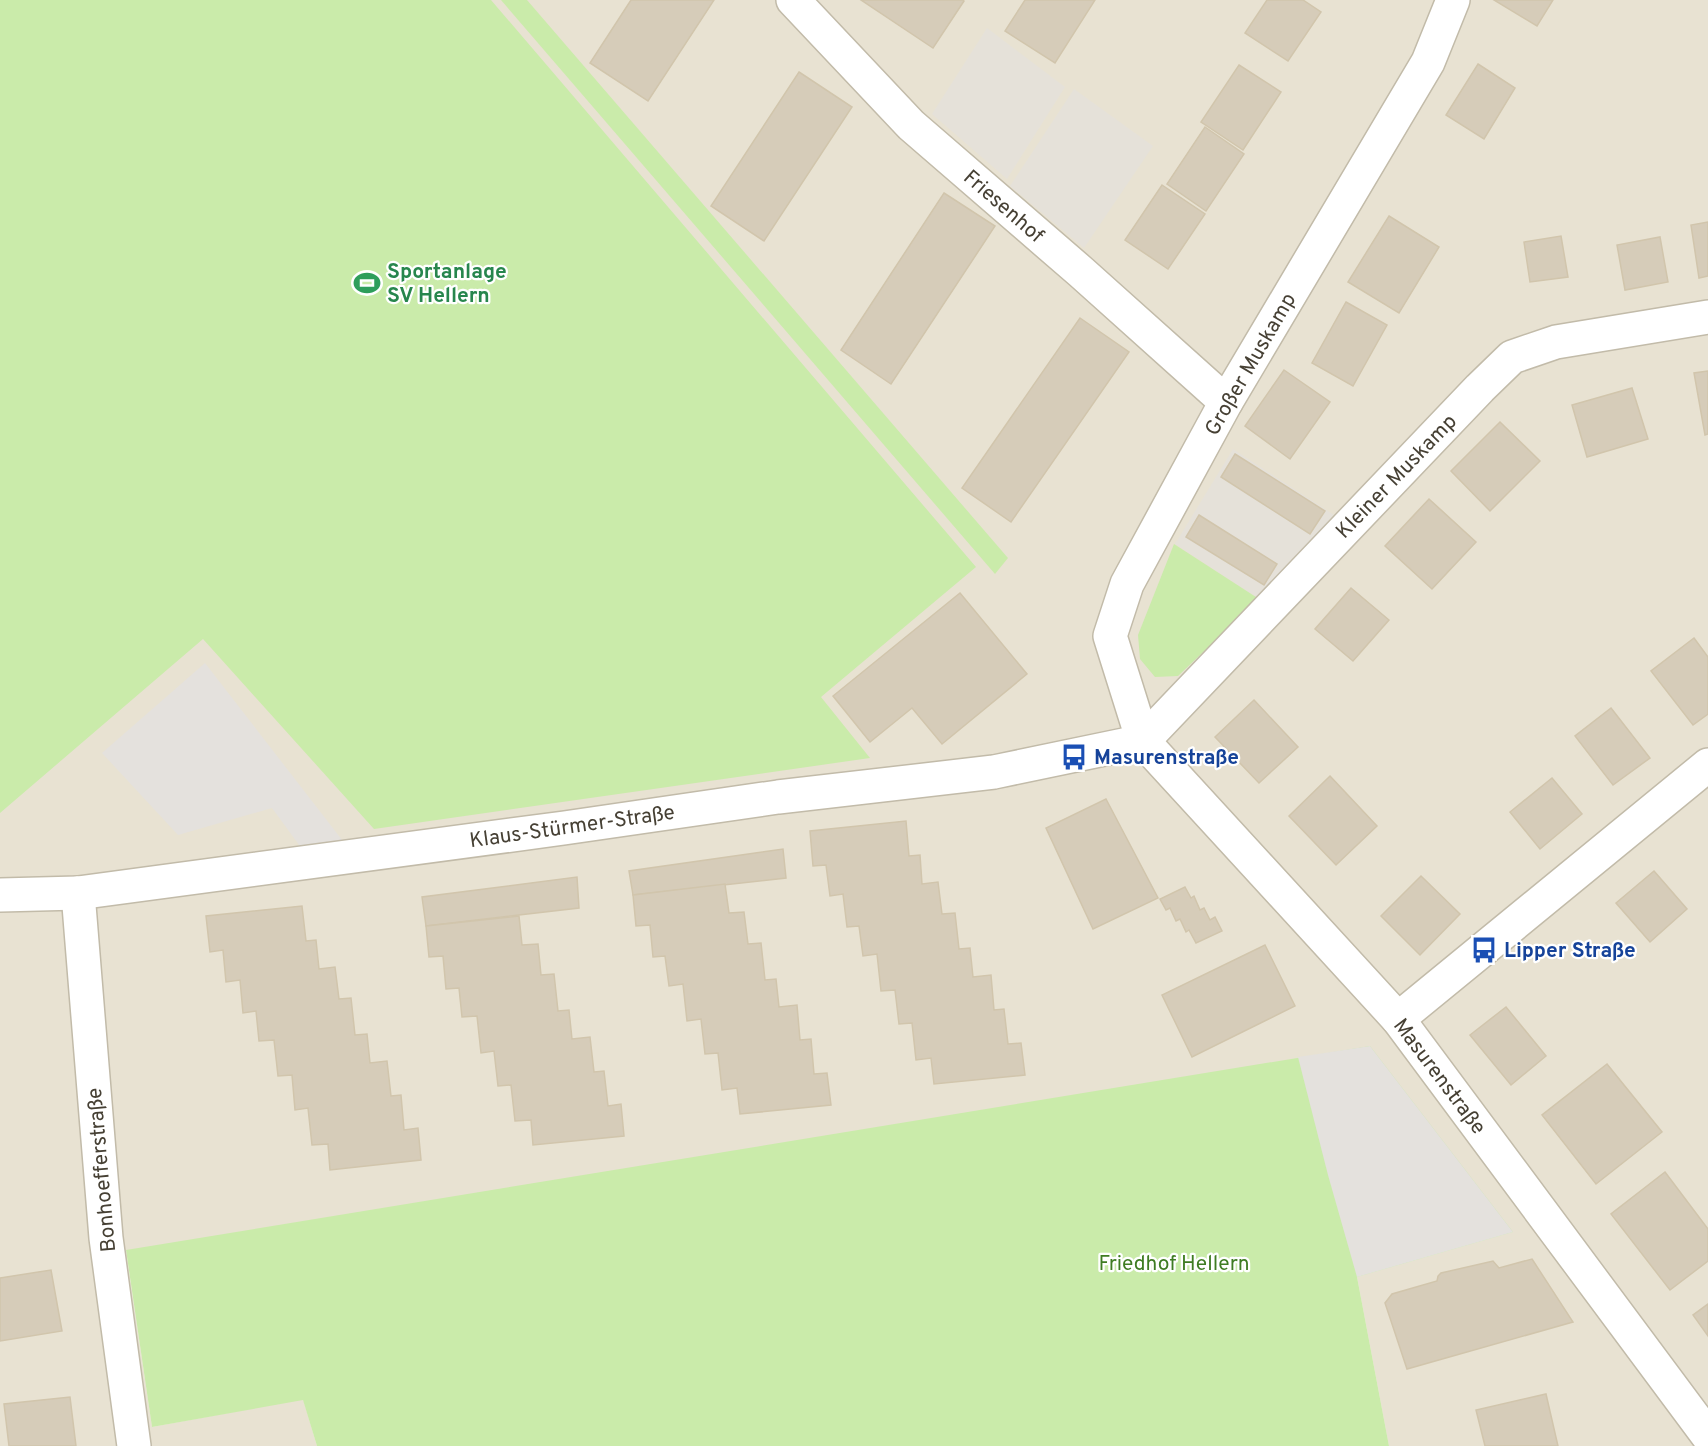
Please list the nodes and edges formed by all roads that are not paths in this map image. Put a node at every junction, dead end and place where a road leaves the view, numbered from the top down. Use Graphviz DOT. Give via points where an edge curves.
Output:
graph roads {
  1 [pos="794,0"];
  2 [pos="1453,0"];
  3 [pos="1708,318"];
  4 [pos="1226,402"];
  5 [pos="1143,741"];
  6 [pos="1708,765"];
  7 [pos="78,893"];
  8 [pos="0,896"];
  9 [pos="1398,1019"];
  10 [pos="1708,1436"];
  11 [pos="134,1446"];
  1 -- 4 [label="street, Friesenhof" via="911,124"];
  2 -- 4 [label="street, Großer Muskamp" via="1428,62"];
  3 -- 5 [label="street, Kleiner Muskamp" via="1556,342 1512,357"];
  4 -- 5 [label="street, Großer Muskamp" via="1127,584 1110,636"];
  5 -- 7 [label="street, Klaus-Stürmer-Straße" via="994,772 778,797"];
  5 -- 9 [label="street, Masurenstraße"];
  6 -- 9 [label="street"];
  7 -- 8 [label="street, Klaus-Stürmer-Straße"];
  7 -- 11 [label="street, Bonhoefferstraße" via="106,1238"];
  9 -- 10 [label="street, Masurenstraße"];
}
